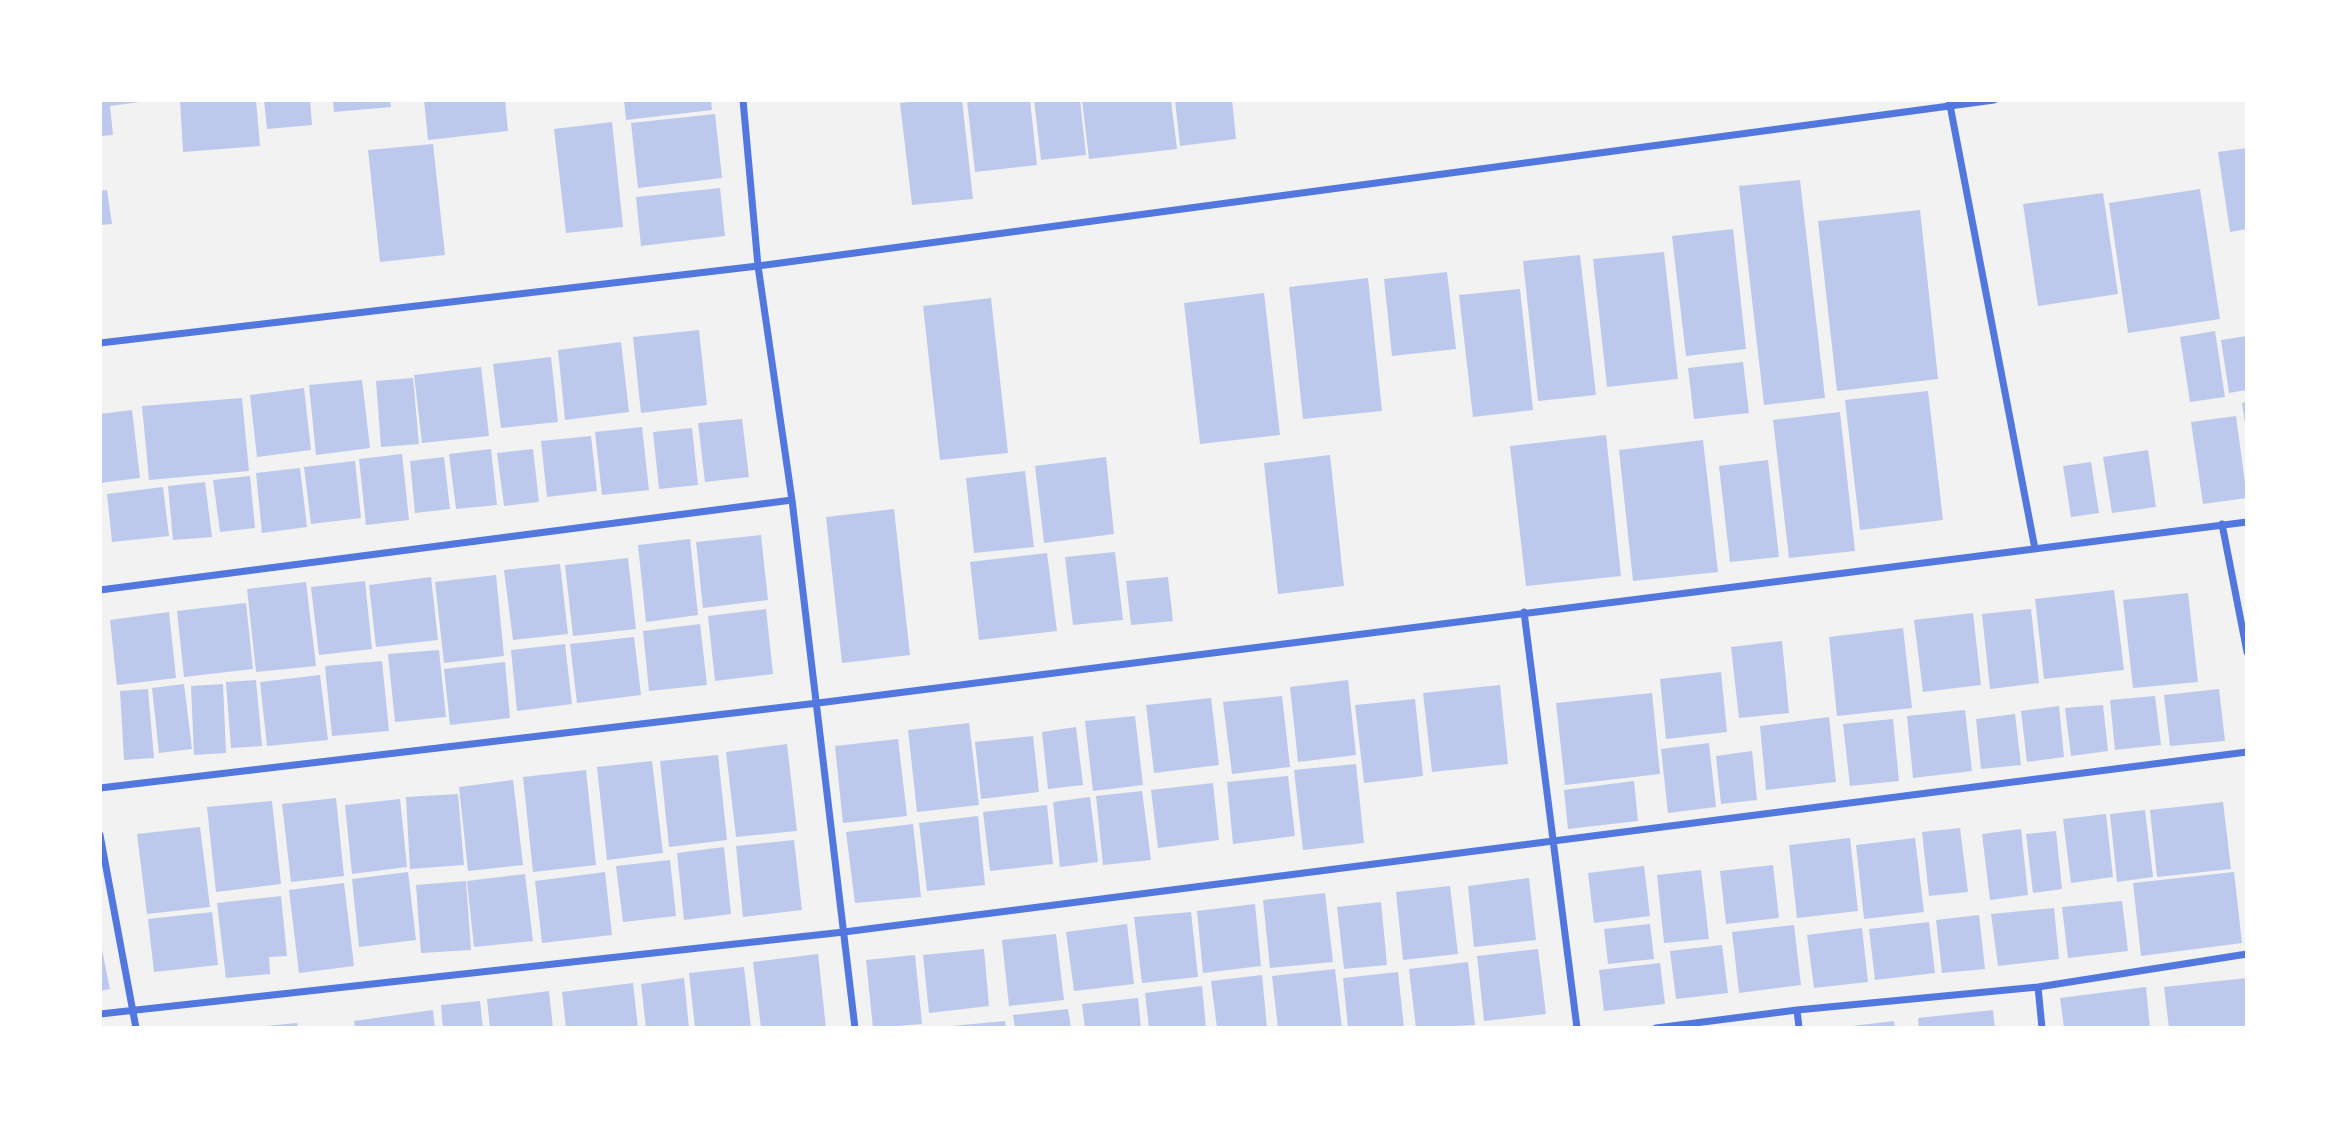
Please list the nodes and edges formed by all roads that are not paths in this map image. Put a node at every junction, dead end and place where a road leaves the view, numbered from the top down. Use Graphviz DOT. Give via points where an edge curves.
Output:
graph roads {
  1 [pos="743,100"];
  2 [pos="1994,100"];
  3 [pos="1949,102"];
  4 [pos="758,266"];
  5 [pos="100,343"];
  6 [pos="792,500"];
  7 [pos="2247,522"];
  8 [pos="2222,524"];
  9 [pos="2035,549"];
  10 [pos="100,590"];
  11 [pos="1524,612"];
  12 [pos="2247,652"];
  13 [pos="818,703"];
  14 [pos="2247,752"];
  15 [pos="100,788"];
  16 [pos="100,835"];
  17 [pos="1551,839"];
  18 [pos="844,932"];
  19 [pos="2247,954"];
  20 [pos="2038,988"];
  21 [pos="134,1009"];
  22 [pos="1797,1010"];
  23 [pos="100,1014"];
  24 [pos="136,1028"];
  25 [pos="855,1028"];
  26 [pos="1577,1028"];
  27 [pos="1656,1028"];
  28 [pos="1799,1028"];
  29 [pos="2042,1028"];
  1 -- 4 [label="street"];
  2 -- 3 [label="street"];
  3 -- 4 [label="street"];
  3 -- 9 [label="street"];
  4 -- 5 [label="street"];
  4 -- 6 [label="street"];
  6 -- 10 [label="street"];
  6 -- 13 [label="street"];
  7 -- 8 [label="street"];
  8 -- 9 [label="street"];
  8 -- 12 [label="street"];
  9 -- 11 [label="street"];
  11 -- 13 [label="street"];
  11 -- 17 [label="street"];
  13 -- 15 [label="street"];
  13 -- 18 [label="street"];
  14 -- 17 [label="street"];
  16 -- 21 [label="street"];
  17 -- 18 [label="street"];
  17 -- 26 [label="street"];
  18 -- 21 [label="street"];
  18 -- 25 [label="street"];
  19 -- 20 [label="street"];
  20 -- 22 [label="street"];
  20 -- 29 [label="street"];
  21 -- 23 [label="street"];
  21 -- 24 [label="street"];
  22 -- 27 [label="street"];
  22 -- 28 [label="street"];
}
